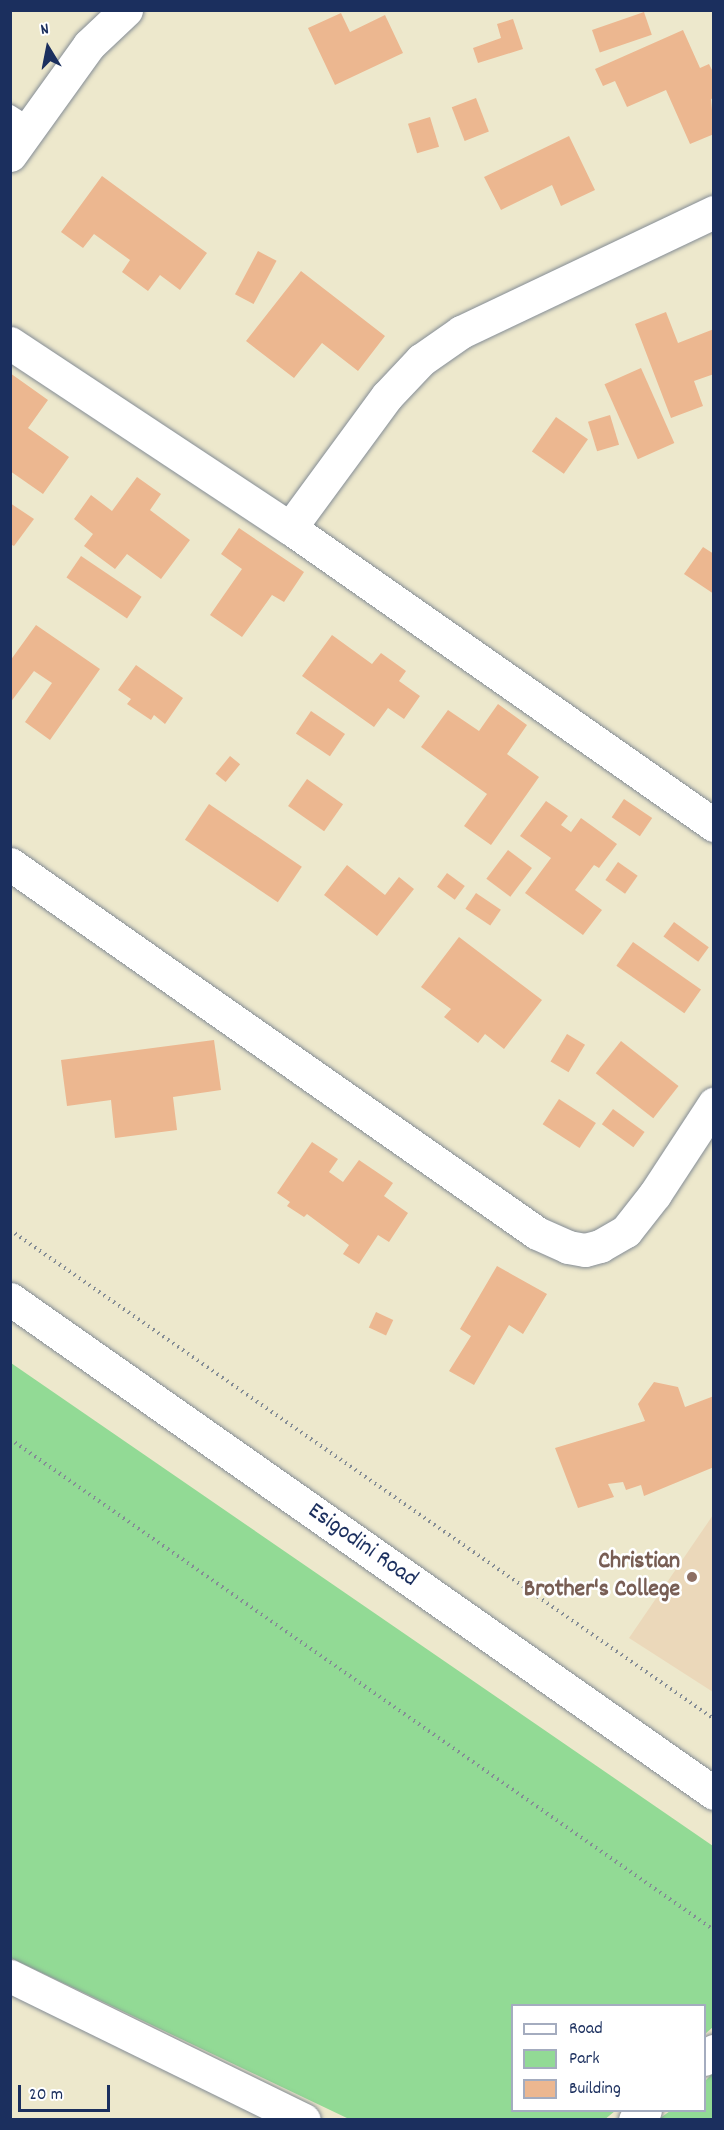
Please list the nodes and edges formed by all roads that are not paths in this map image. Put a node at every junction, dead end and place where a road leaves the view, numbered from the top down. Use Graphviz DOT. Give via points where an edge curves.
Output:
graph roads {
  1 [pos="126,10"];
  2 [pos="20,121"];
  3 [pos="10,155"];
  4 [pos="714,212"];
  5 [pos="10,344"];
  6 [pos="290,528"];
  7 [pos="714,825"];
  8 [pos="10,864"];
  9 [pos="714,1104"];
  10 [pos="10,1299"];
  11 [pos="714,1793"];
  12 [pos="10,1976"];
  13 [pos="304,2120"];
  1 -- 2 [label="street"];
  2 -- 3 [label="street"];
  4 -- 6 [label="street" via="461,332 421,360 387,396"];
  5 -- 6 [label="street"];
  6 -- 7 [label="street"];
  8 -- 9 [label="street" via="537,1233 568,1247 585,1250 600,1246 626,1231"];
  10 -- 11 [label="street, Esigodini Road"];
  12 -- 13 [label="street"];
}
